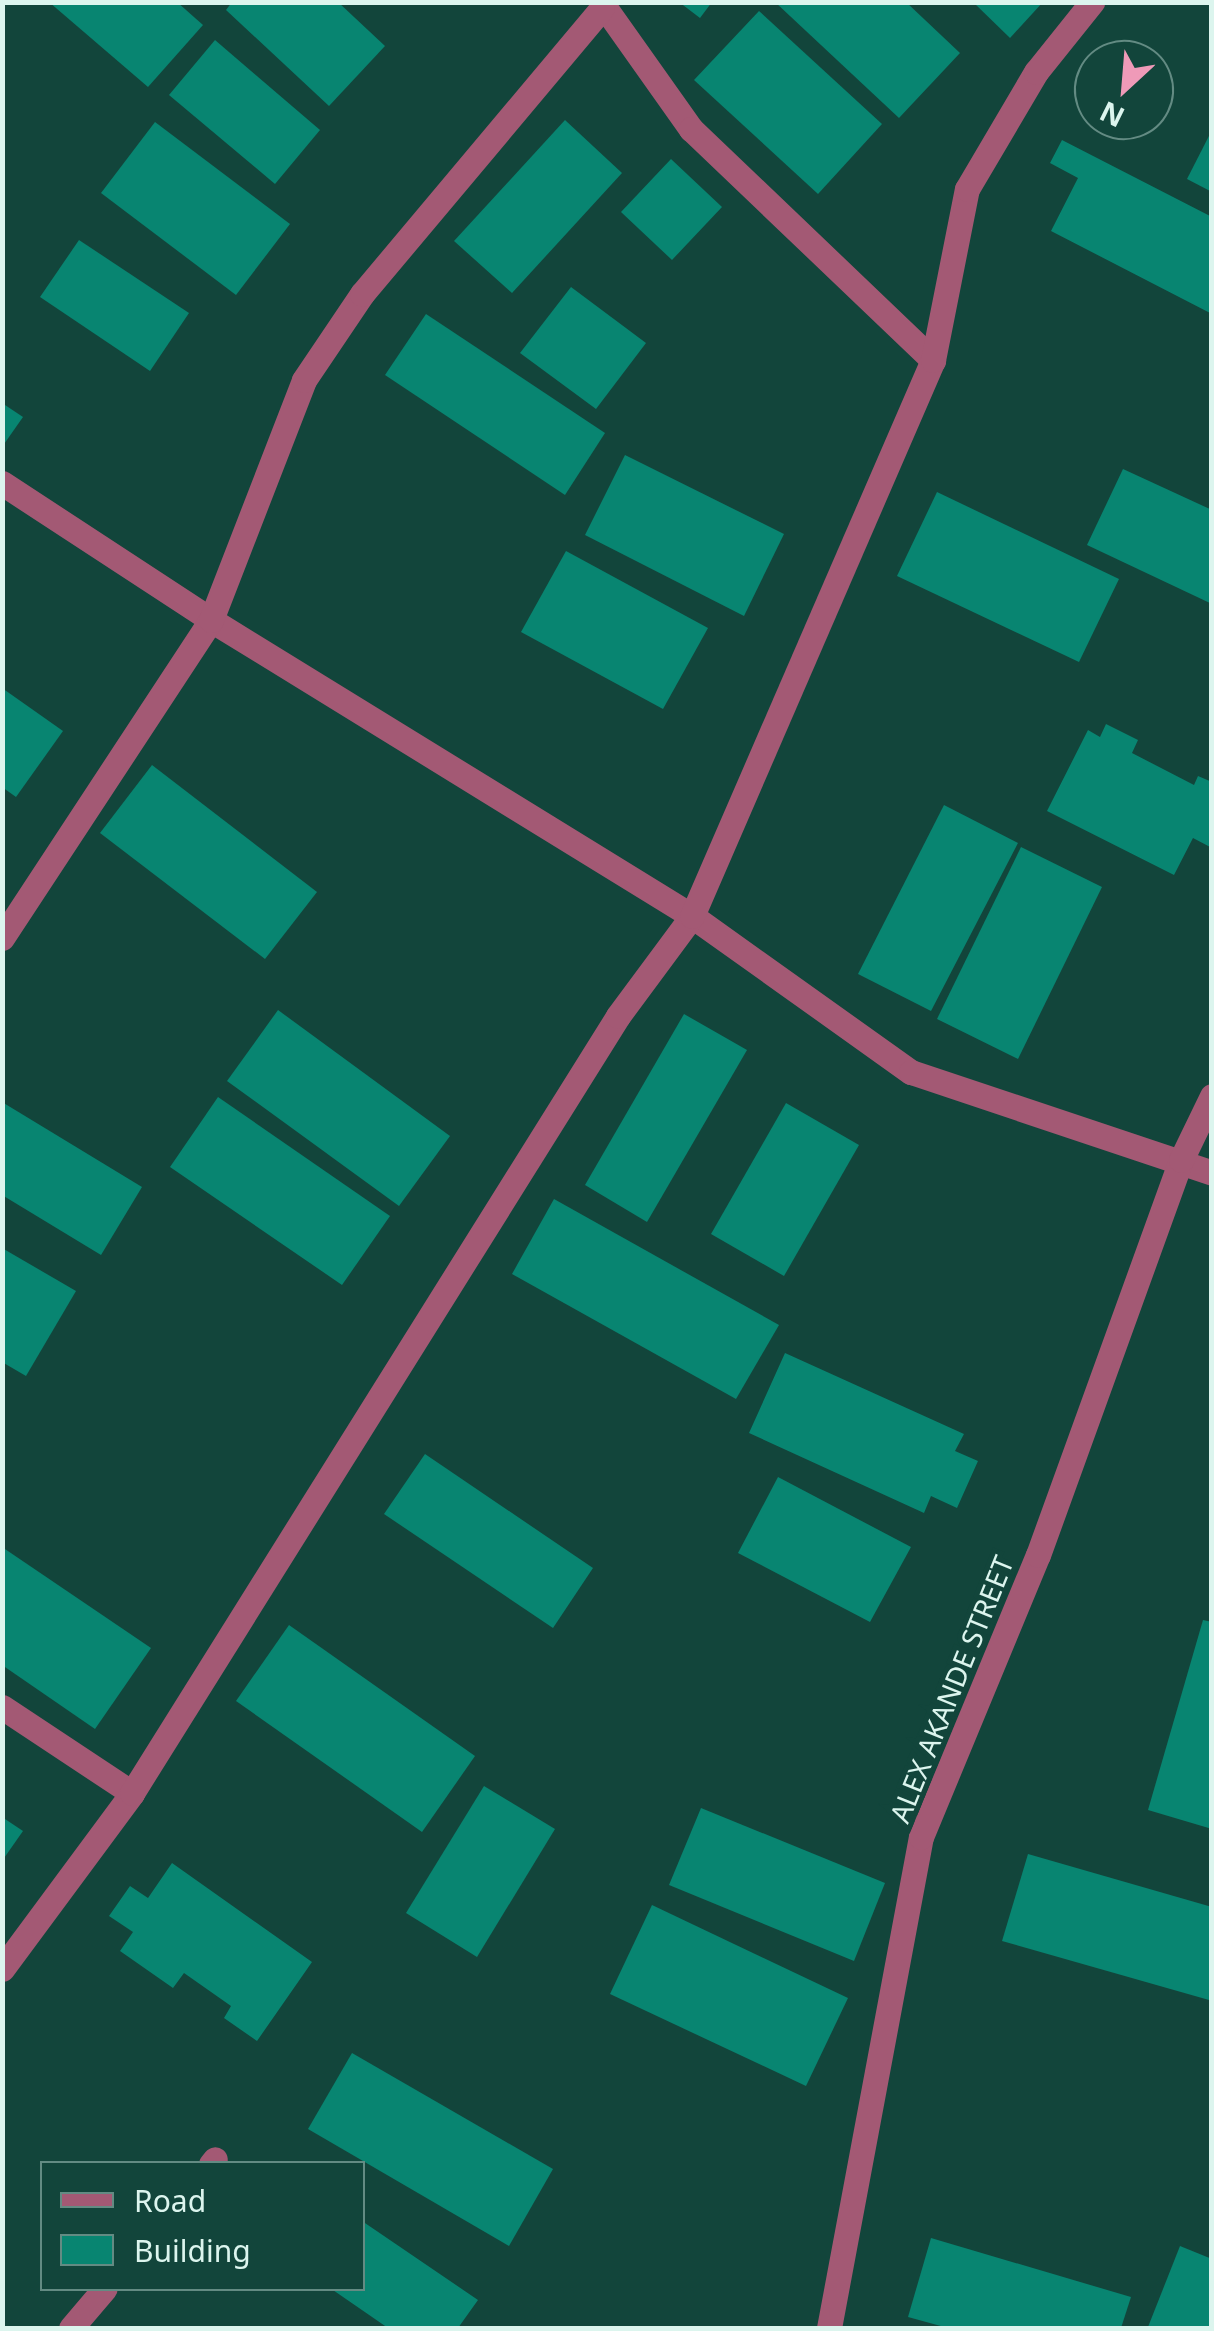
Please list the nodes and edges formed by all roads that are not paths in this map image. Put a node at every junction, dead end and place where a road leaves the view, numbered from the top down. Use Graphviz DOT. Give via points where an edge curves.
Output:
graph roads {
  1 [pos="1092,2"];
  2 [pos="601,5"];
  3 [pos="933,360"];
  4 [pos="2,483"];
  5 [pos="211,620"];
  6 [pos="692,916"];
  7 [pos="2,938"];
  8 [pos="1212,1096"];
  9 [pos="1180,1160"];
  10 [pos="1212,1173"];
  11 [pos="2,1707"];
  12 [pos="132,1793"];
  13 [pos="2,1968"];
  14 [pos="102,2291"];
  15 [pos="71,2328"];
  16 [pos="828,2328"];
  1 -- 3 [label="street" via="1036,72 967,190"];
  2 -- 3 [label="street" via="691,129"];
  2 -- 5 [label="street" via="362,294 304,380"];
  3 -- 6 [label="street"];
  4 -- 5 [label="street"];
  5 -- 6 [label="street"];
  5 -- 7 [label="street"];
  6 -- 9 [label="street" via="911,1072"];
  6 -- 12 [label="street" via="618,1016"];
  8 -- 9 [label="street, ALEX AKANDE STREET"];
  9 -- 10 [label="street"];
  9 -- 16 [label="street, ALEX AKANDE STREET" via="1038,1555 921,1837"];
  11 -- 12 [label="street"];
  12 -- 13 [label="street"];
  14 -- 15 [label="street"];
}
